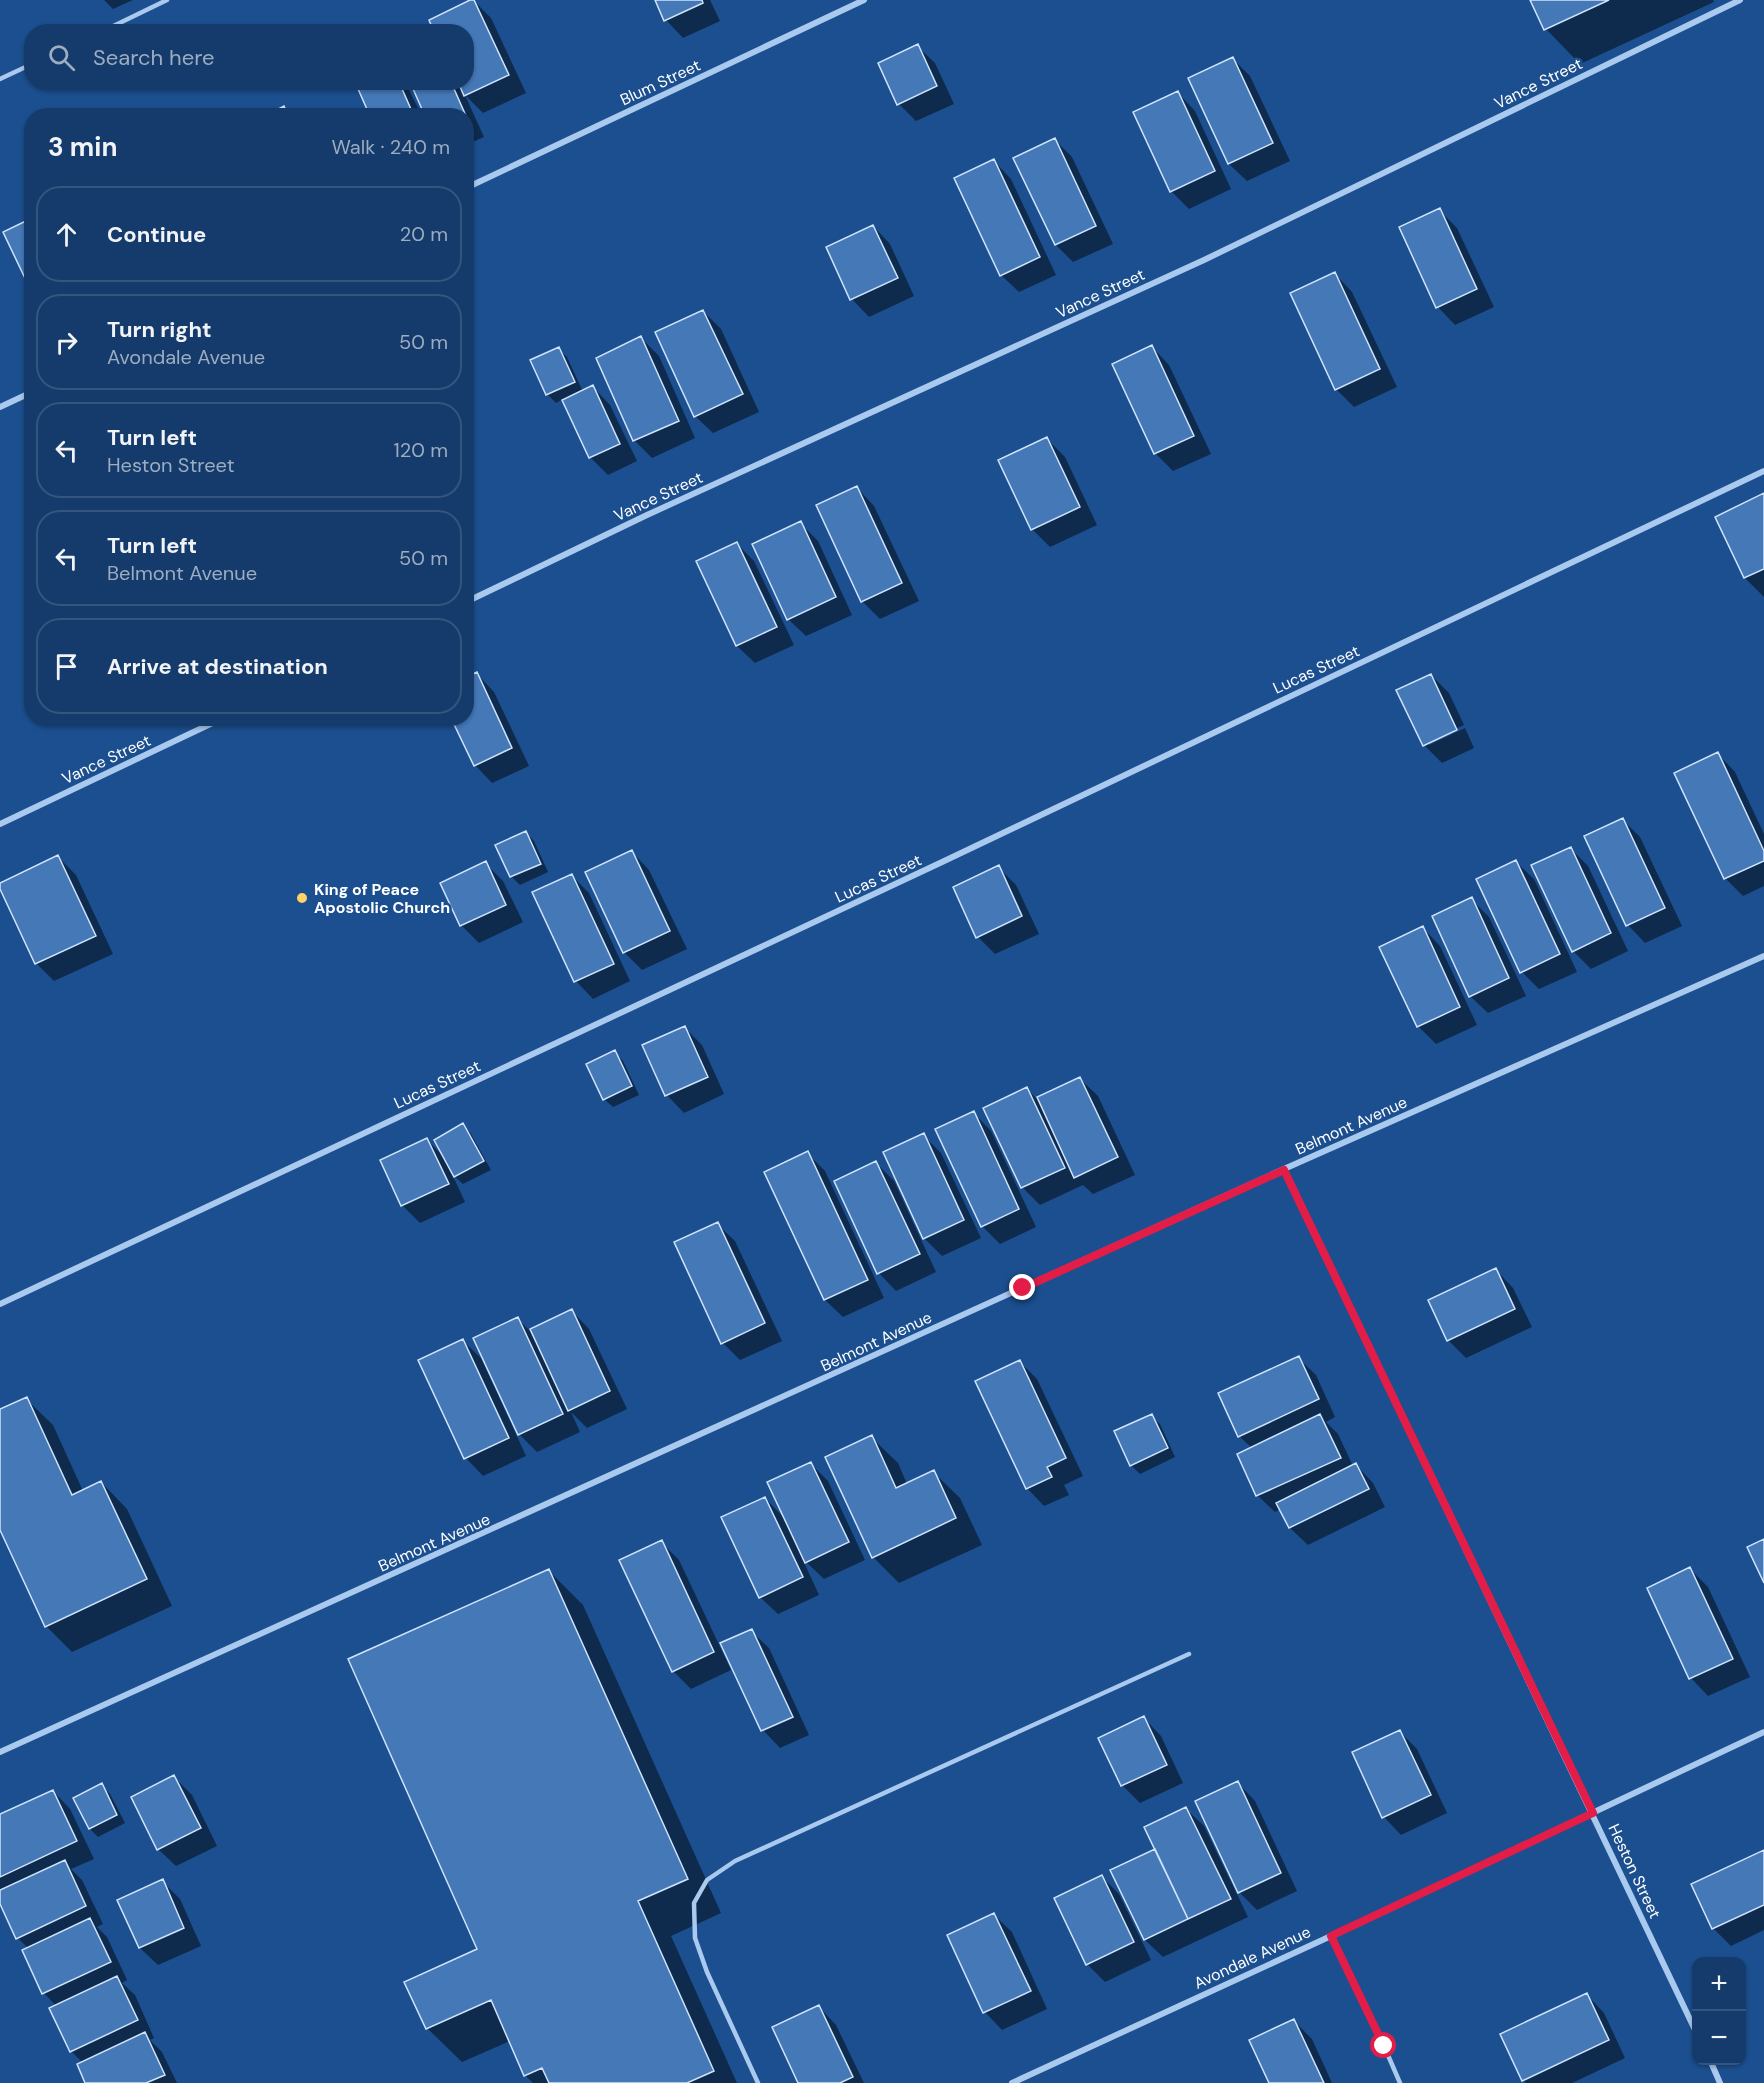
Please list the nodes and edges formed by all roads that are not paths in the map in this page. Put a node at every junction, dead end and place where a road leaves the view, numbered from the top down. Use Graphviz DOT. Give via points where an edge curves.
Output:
graph roads {
  1 [pos="167,0"];
  2 [pos="864,0"];
  3 [pos="1740,0"];
  4 [pos="117,24"];
  5 [pos="24,68"];
  6 [pos="0,79"];
  7 [pos="474,184"];
  8 [pos="24,396"];
  9 [pos="0,407"];
  10 [pos="1764,471"];
  11 [pos="474,598"];
  12 [pos="206,726"];
  13 [pos="0,824"];
  14 [pos="1764,956"];
  15 [pos="1284,1170"];
  16 [pos="0,1304"];
  17 [pos="1189,1654"];
  18 [pos="1764,1732"];
  19 [pos="0,1752"];
  20 [pos="1593,1813"];
  21 [pos="1331,1936"];
  22 [pos="1692,2023"];
  23 [pos="1712,2065"];
  24 [pos="758,2083"];
  25 [pos="1012,2083"];
  26 [pos="1400,2083"];
  27 [pos="1720,2083"];
  1 -- 4 [label="lane"];
  2 -- 7 [label="street, Blum Street"];
  3 -- 11 [label="street, Vance Street" via="1204,260"];
  5 -- 6 [label="lane"];
  8 -- 9 [label="street"];
  10 -- 16 [label="street, Lucas Street"];
  12 -- 13 [label="street, Vance Street"];
  14 -- 15 [label="street, Belmont Avenue"];
  15 -- 19 [label="street, Belmont Avenue"];
  15 -- 20 [label="street, Heston Street"];
  17 -- 24 [label="lane" via="735,1861 707,1880 694,1903 695,1938"];
  18 -- 20 [label="street, Avondale Avenue"];
  20 -- 21 [label="street, Avondale Avenue"];
  20 -- 22 [label="street, Heston Street"];
  21 -- 25 [label="street, Avondale Avenue"];
  21 -- 26 [label="lane"];
  23 -- 27 [label="street"];
}
